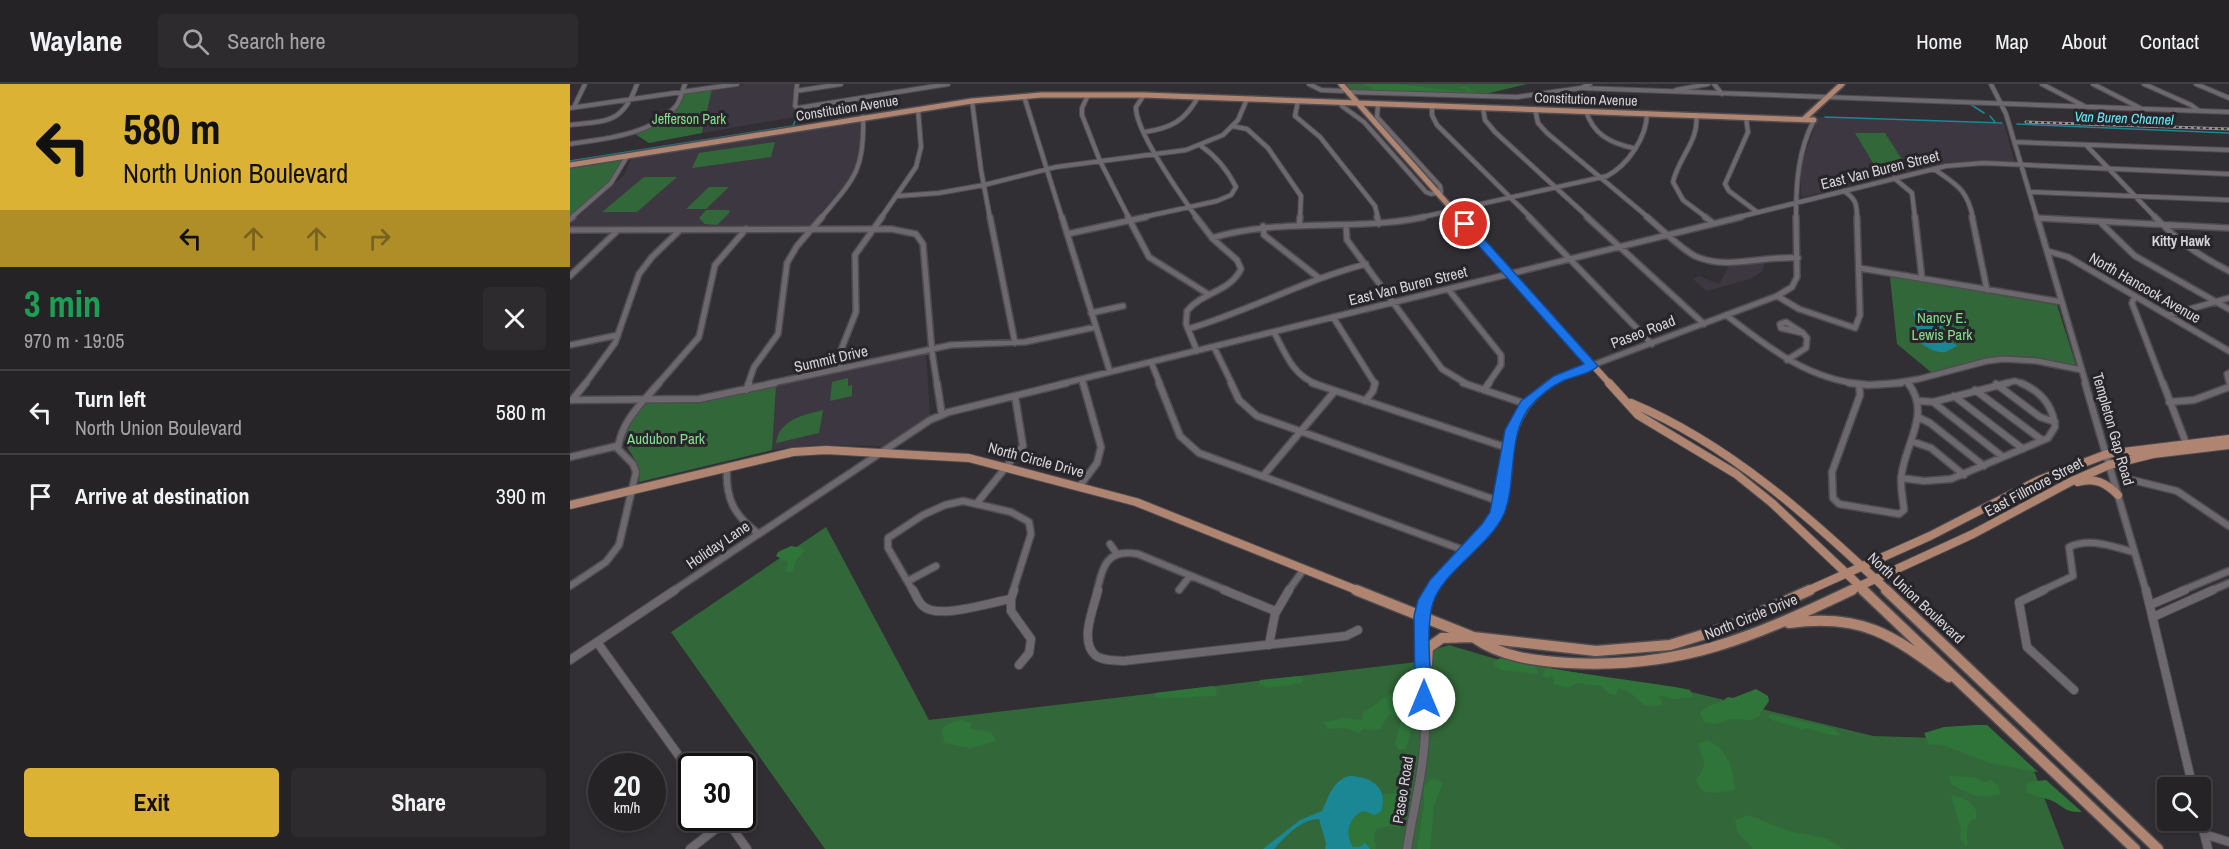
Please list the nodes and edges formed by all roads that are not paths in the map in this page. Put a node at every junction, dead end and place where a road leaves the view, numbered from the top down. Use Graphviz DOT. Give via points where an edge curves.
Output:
graph roads {
  1 [pos="585,84"];
  2 [pos="637,84"];
  3 [pos="685,84"];
  4 [pos="738,84"];
  5 [pos="797,84"];
  6 [pos="841,84"];
  7 [pos="903,84"];
  8 [pos="948,84"];
  9 [pos="1309,84"];
  10 [pos="1336,84"];
  11 [pos="1341,84"];
  12 [pos="1590,84"];
  13 [pos="1617,84"];
  14 [pos="1708,84"];
  15 [pos="1714,84"];
  16 [pos="1842,84"];
  17 [pos="1991,84"];
  18 [pos="2042,84"];
  19 [pos="2093,84"];
  20 [pos="2144,84"];
  21 [pos="2196,84"];
  22 [pos="1581,88"];
  23 [pos="1623,90"];
  24 [pos="796,91"];
  25 [pos="904,91"];
  26 [pos="1342,91"];
  27 [pos="682,92"];
  28 [pos="1349,92"];
  29 [pos="1675,92"];
  30 [pos="1722,94"];
  31 [pos="1088,95"];
  32 [pos="1144,95"];
  33 [pos="1024,96"];
  34 [pos="1198,97"];
  35 [pos="1826,97"];
  36 [pos="2229,98"];
  37 [pos="631,99"];
  38 [pos="1247,99"];
  39 [pos="972,101"];
  40 [pos="1298,101"];
  41 [pos="1356,103"];
  42 [pos="1378,104"];
  43 [pos="2001,104"];
  44 [pos="1342,106"];
  45 [pos="1432,106"];
  46 [pos="2085,107"];
  47 [pos="572,108"];
  48 [pos="918,108"];
  49 [pos="1483,108"];
  50 [pos="1361,109"];
  51 [pos="2142,109"];
  52 [pos="1535,110"];
  53 [pos="1586,111"];
  54 [pos="1815,111"];
  55 [pos="2199,111"];
  56 [pos="1349,112"];
  57 [pos="2229,112"];
  58 [pos="1647,113"];
  59 [pos="1696,115"];
  60 [pos="863,117"];
  61 [pos="1746,117"];
  62 [pos="1787,118"];
  63 [pos="1795,119"];
  64 [pos="1813,122"];
  65 [pos="570,125"];
  66 [pos="1232,126"];
  67 [pos="1145,132"];
  68 [pos="2015,142"];
  69 [pos="570,144"];
  70 [pos="1200,145"];
  71 [pos="2086,145"];
  72 [pos="1633,148"];
  73 [pos="2229,150"];
  74 [pos="628,155"];
  75 [pos="1157,155"];
  76 [pos="1100,161"];
  77 [pos="1418,161"];
  78 [pos="1409,163"];
  79 [pos="1401,164"];
  80 [pos="570,165"];
  81 [pos="2021,166"];
  82 [pos="1046,168"];
  83 [pos="1934,168"];
  84 [pos="2109,169"];
  85 [pos="2229,174"];
  86 [pos="1600,178"];
  87 [pos="1894,178"];
  88 [pos="984,185"];
  89 [pos="1556,187"];
  90 [pos="1844,191"];
  91 [pos="2030,192"];
  92 [pos="1437,193"];
  93 [pos="898,196"];
  94 [pos="2135,197"];
  95 [pos="1510,198"];
  96 [pos="2229,200"];
  97 [pos="1798,202"];
  98 [pos="1190,207"];
  99 [pos="1453,210"];
  100 [pos="1757,212"];
  101 [pos="2037,218"];
  102 [pos="570,219"];
  103 [pos="1129,220"];
  104 [pos="1713,223"];
  105 [pos="2101,223"];
  106 [pos="1379,224"];
  107 [pos="1346,225"];
  108 [pos="2163,225"];
  109 [pos="1263,226"];
  110 [pos="1299,226"];
  111 [pos="2226,228"];
  112 [pos="811,229"];
  113 [pos="873,229"];
  114 [pos="570,230"];
  115 [pos="619,230"];
  116 [pos="680,230"];
  117 [pos="746,230"];
  118 [pos="2229,233"];
  119 [pos="1067,234"];
  120 [pos="1667,234"];
  121 [pos="1212,238"];
  122 [pos="1620,246"];
  123 [pos="2047,252"];
  124 [pos="1571,258"];
  125 [pos="1798,258"];
  126 [pos="1366,264"];
  127 [pos="1859,268"];
  128 [pos="2229,271"];
  129 [pos="1509,273"];
  130 [pos="570,276"];
  131 [pos="1319,278"];
  132 [pos="1922,279"];
  133 [pos="1448,289"];
  134 [pos="1987,290"];
  135 [pos="1208,294"];
  136 [pos="1777,296"];
  137 [pos="2135,296"];
  138 [pos="2229,298"];
  139 [pos="1392,302"];
  140 [pos="2062,302"];
  141 [pos="2216,302"];
  142 [pos="1123,306"];
  143 [pos="2229,309"];
  144 [pos="1091,313"];
  145 [pos="1726,315"];
  146 [pos="2169,315"];
  147 [pos="1333,317"];
  148 [pos="1704,324"];
  149 [pos="1096,327"];
  150 [pos="1188,329"];
  151 [pos="1274,332"];
  152 [pos="1803,333"];
  153 [pos="618,336"];
  154 [pos="1015,343"];
  155 [pos="1652,344"];
  156 [pos="570,345"];
  157 [pos="1214,347"];
  158 [pos="932,348"];
  159 [pos="1197,351"];
  160 [pos="2229,351"];
  161 [pos="1787,360"];
  162 [pos="1151,362"];
  163 [pos="1592,366"];
  164 [pos="840,369"];
  165 [pos="2082,370"];
  166 [pos="1110,372"];
  167 [pos="2229,374"];
  168 [pos="1082,379"];
  169 [pos="1906,384"];
  170 [pos="1996,384"];
  171 [pos="1859,385"];
  172 [pos="2229,385"];
  173 [pos="746,390"];
  174 [pos="1484,390"];
  175 [pos="1975,390"];
  176 [pos="1334,392"];
  177 [pos="1015,396"];
  178 [pos="1954,396"];
  179 [pos="1919,399"];
  180 [pos="571,400"];
  181 [pos="645,400"];
  182 [pos="1365,401"];
  183 [pos="1629,402"];
  184 [pos="1933,402"];
  185 [pos="2169,402"];
  186 [pos="1526,404"];
  187 [pos="942,415"];
  188 [pos="1918,417"];
  189 [pos="2055,423"];
  190 [pos="1301,432"];
  191 [pos="2229,439"];
  192 [pos="2042,440"];
  193 [pos="1911,441"];
  194 [pos="2186,443"];
  195 [pos="2229,445"];
  196 [pos="617,446"];
  197 [pos="1508,447"];
  198 [pos="2023,449"];
  199 [pos="881,453"];
  200 [pos="2107,454"];
  201 [pos="570,457"];
  202 [pos="2004,457"];
  203 [pos="2110,464"];
  204 [pos="1984,466"];
  205 [pos="727,467"];
  206 [pos="1007,467"];
  207 [pos="1964,475"];
  208 [pos="1263,476"];
  209 [pos="1901,478"];
  210 [pos="2124,478"];
  211 [pos="1079,486"];
  212 [pos="2056,488"];
  213 [pos="633,490"];
  214 [pos="2118,495"];
  215 [pos="1501,501"];
  216 [pos="977,503"];
  217 [pos="570,505"];
  218 [pos="2229,526"];
  219 [pos="759,534"];
  220 [pos="1110,544"];
  221 [pos="1466,551"];
  222 [pos="2134,552"];
  223 [pos="1117,554"];
  224 [pos="936,566"];
  225 [pos="1862,567"];
  226 [pos="1304,569"];
  227 [pos="2229,570"];
  228 [pos="1848,574"];
  229 [pos="1190,576"];
  230 [pos="2218,576"];
  231 [pos="1875,579"];
  232 [pos="908,581"];
  233 [pos="2229,584"];
  234 [pos="570,585"];
  235 [pos="1861,586"];
  236 [pos="1179,590"];
  237 [pos="1011,599"];
  238 [pos="2150,606"];
  239 [pos="1275,611"];
  240 [pos="1422,616"];
  241 [pos="2153,617"];
  242 [pos="1775,626"];
  243 [pos="1358,630"];
  244 [pos="1473,637"];
  245 [pos="597,642"];
  246 [pos="1269,645"];
  247 [pos="570,660"];
  248 [pos="1019,665"];
  249 [pos="1424,668"];
  250 [pos="2074,690"];
  251 [pos="1977,697"];
  252 [pos="678,755"];
  253 [pos="2190,777"];
  254 [pos="711,831"];
  255 [pos="734,831"];
  256 [pos="2203,831"];
  257 [pos="2204,834"];
  258 [pos="2229,842"];
  259 [pos="690,849"];
  260 [pos="747,849"];
  261 [pos="1407,849"];
  262 [pos="2135,849"];
  263 [pos="2158,849"];
  264 [pos="2208,849"];
  1 -- 47 [label="street"];
  2 -- 37 [label="street"];
  3 -- 27 [label="street"];
  4 -- 27 [label="street"];
  5 -- 24 [label="street"];
  6 -- 24 [label="street"];
  7 -- 25 [label="street"];
  8 -- 25 [label="street"];
  9 -- 26 [label="street" via="1321,90"];
  10 -- 26 [label="main road, North Union Boulevard"];
  11 -- 28 [label="main road, North Union Boulevard"];
  12 -- 22 [label="street"];
  13 -- 23 [label="street"];
  14 -- 29 [label="street"];
  15 -- 30 [label="street"];
  16 -- 35 [label="main road, Paseo Road"];
  17 -- 43 [label="street, Templeton Gap Road"];
  18 -- 46 [label="street"];
  19 -- 51 [label="street"];
  20 -- 55 [label="street"];
  21 -- 36 [label="street"];
  22 -- 23 [label="street"];
  22 -- 28 [label="street" via="1517,97"];
  23 -- 29 [label="street"];
  24 -- 25 [label="street" via="796,107"];
  26 -- 41 [label="main road, North Union Boulevard"];
  27 -- 37 [label="street"];
  27 -- 69 [label="street" via="675,108 650,123 614,136"];
  28 -- 41 [label="main road, North Union Boulevard"];
  29 -- 30 [label="street"];
  30 -- 35 [label="street"];
  31 -- 32 [label="main road, Constitution Avenue"];
  31 -- 33 [label="main road, Constitution Avenue"];
  31 -- 76 [label="street" via="1081,112"];
  32 -- 34 [label="main road, Constitution Avenue"];
  32 -- 67 [label="street" via="1136,113"];
  33 -- 39 [label="main road, Constitution Avenue"];
  33 -- 82 [label="street"];
  34 -- 38 [label="main road, Constitution Avenue"];
  34 -- 67 [label="street" via="1182,122"];
  35 -- 43 [label="street"];
  35 -- 54 [label="main road, Paseo Road"];
  37 -- 47 [label="street"];
  37 -- 65 [label="street" via="615,117"];
  38 -- 40 [label="main road, Constitution Avenue"];
  38 -- 66 [label="street"];
  39 -- 48 [label="main road, Constitution Avenue"];
  39 -- 88 [label="street"];
  40 -- 41 [label="main road, Constitution Avenue"];
  40 -- 106 [label="street" via="1295,116 1320,137 1375,206"];
  41 -- 42 [label="main road, Constitution Avenue"];
  41 -- 50 [label="main road, North Union Boulevard"];
  42 -- 45 [label="main road, Constitution Avenue"];
  42 -- 77 [label="street" via="1377,117"];
  43 -- 46 [label="street"];
  43 -- 68 [label="street, Templeton Gap Road"];
  44 -- 56 [label="street"];
  45 -- 49 [label="main road, Constitution Avenue"];
  45 -- 95 [label="street" via="1437,125"];
  46 -- 51 [label="street"];
  48 -- 60 [label="main road, Constitution Avenue"];
  48 -- 93 [label="street" via="920,155"];
  49 -- 52 [label="main road, Constitution Avenue"];
  49 -- 89 [label="street" via="1490,127"];
  50 -- 56 [label="street"];
  50 -- 78 [label="main road, North Union Boulevard"];
  51 -- 55 [label="street"];
  52 -- 53 [label="main road, Constitution Avenue"];
  52 -- 86 [label="street" via="1544,130"];
  53 -- 58 [label="main road, Constitution Avenue"];
  53 -- 72 [label="street" via="1601,136"];
  54 -- 63 [label="main road" via="1810,117"];
  54 -- 64 [label="main road, Paseo Road" via="1819,112"];
  55 -- 57 [label="street"];
  56 -- 79 [label="street" via="1364,122"];
  58 -- 59 [label="main road, Constitution Avenue"];
  58 -- 72 [label="street" via="1647,125"];
  59 -- 61 [label="main road, Constitution Avenue"];
  59 -- 104 [label="street" via="1698,128 1673,182 1683,200"];
  60 -- 74 [label="main road, Constitution Avenue"];
  60 -- 112 [label="street" via="864,148 857,170"];
  61 -- 62 [label="main road, Constitution Avenue"];
  61 -- 100 [label="street" via="1748,132 1725,184"];
  62 -- 63 [label="main road, Constitution Avenue"];
  62 -- 64 [label="main road"];
  63 -- 64 [label="main road, Constitution Avenue"];
  64 -- 97 [label="street, Paseo Road" via="1797,166"];
  66 -- 70 [label="street" via="1223,135"];
  66 -- 110 [label="street" via="1247,129 1268,148 1301,196"];
  67 -- 75 [label="street"];
  68 -- 71 [label="street"];
  68 -- 81 [label="street, Templeton Gap Road"];
  70 -- 75 [label="street"];
  70 -- 98 [label="street" via="1220,161 1236,189 1226,198"];
  71 -- 73 [label="street"];
  71 -- 84 [label="street"];
  72 -- 86 [label="street" via="1619,171"];
  74 -- 80 [label="main road, Constitution Avenue"];
  74 -- 102 [label="street" via="610,186"];
  75 -- 76 [label="street"];
  75 -- 98 [label="street"];
  76 -- 82 [label="street"];
  76 -- 103 [label="street"];
  77 -- 78 [label="street"];
  77 -- 92 [label="street" via="1442,188"];
  78 -- 79 [label="street"];
  78 -- 92 [label="main road, North Union Boulevard"];
  79 -- 92 [label="street" via="1426,192"];
  81 -- 83 [label="street, East Van Buren Street" via="1969,163"];
  81 -- 84 [label="street, East Van Buren Street"];
  81 -- 91 [label="street, Templeton Gap Road"];
  82 -- 88 [label="street"];
  82 -- 119 [label="street"];
  83 -- 87 [label="street, East Van Buren Street"];
  83 -- 134 [label="street" via="1967,196"];
  84 -- 85 [label="street, East Van Buren Street"];
  84 -- 94 [label="street"];
  86 -- 89 [label="street"];
  86 -- 120 [label="street"];
  87 -- 90 [label="street, East Van Buren Street"];
  87 -- 132 [label="street" via="1912,193"];
  88 -- 93 [label="street"];
  88 -- 154 [label="street"];
  89 -- 95 [label="street"];
  89 -- 122 [label="street"];
  90 -- 97 [label="street, East Van Buren Street"];
  90 -- 127 [label="street" via="1857,204"];
  91 -- 94 [label="street"];
  91 -- 101 [label="street, Templeton Gap Road"];
  92 -- 99 [label="main road, North Union Boulevard"];
  93 -- 113 [label="street"];
  94 -- 96 [label="street"];
  94 -- 108 [label="street"];
  95 -- 99 [label="street"];
  95 -- 124 [label="street"];
  97 -- 100 [label="street, East Van Buren Street"];
  97 -- 125 [label="street, Paseo Road"];
  98 -- 103 [label="street"];
  98 -- 121 [label="street"];
  99 -- 106 [label="street"];
  99 -- 129 [label="main road, North Union Boulevard"];
  100 -- 104 [label="street, East Van Buren Street"];
  101 -- 105 [label="street"];
  101 -- 123 [label="street, Templeton Gap Road"];
  103 -- 119 [label="street"];
  103 -- 135 [label="street" via="1152,261"];
  104 -- 120 [label="street, East Van Buren Street"];
  105 -- 108 [label="street"];
  105 -- 141 [label="street" via="2135,256"];
  106 -- 107 [label="street"];
  107 -- 110 [label="street"];
  107 -- 126 [label="street" via="1347,240"];
  108 -- 111 [label="street"];
  108 -- 128 [label="street" via="2187,248"];
  109 -- 110 [label="street"];
  109 -- 121 [label="street"];
  109 -- 131 [label="street" via="1264,235"];
  111 -- 118 [label="street"];
  112 -- 113 [label="street"];
  112 -- 117 [label="street"];
  112 -- 173 [label="street" via="787,263 778,334 754,367"];
  113 -- 158 [label="street" via="903,230 922,240"];
  113 -- 164 [label="street" via="855,255 856,312 841,350"];
  114 -- 115 [label="street"];
  115 -- 116 [label="street"];
  115 -- 130 [label="street"];
  116 -- 117 [label="street"];
  116 -- 153 [label="street" via="639,274"];
  117 -- 181 [label="street" via="715,265 699,337"];
  119 -- 144 [label="street"];
  120 -- 122 [label="street, East Van Buren Street"];
  120 -- 125 [label="street" via="1693,255 1713,262 1735,264 1775,255"];
  121 -- 135 [label="street" via="1235,258 1241,269 1232,282"];
  122 -- 124 [label="street, East Van Buren Street"];
  122 -- 148 [label="street"];
  123 -- 137 [label="street, North Hancock Avenue" via="2068,257"];
  123 -- 140 [label="street, Templeton Gap Road"];
  124 -- 129 [label="street, East Van Buren Street"];
  124 -- 155 [label="street"];
  125 -- 136 [label="street, Paseo Road" via="1794,284"];
  126 -- 131 [label="street"];
  126 -- 139 [label="street"];
  127 -- 132 [label="street"];
  127 -- 136 [label="street" via="1860,315 1855,328 1799,309"];
  129 -- 133 [label="street, East Van Buren Street"];
  129 -- 163 [label="main road, North Union Boulevard"];
  131 -- 150 [label="street"];
  132 -- 134 [label="street"];
  133 -- 139 [label="street, East Van Buren Street"];
  133 -- 174 [label="street" via="1501,356 1501,365"];
  134 -- 140 [label="street"];
  135 -- 150 [label="street" via="1189,307 1185,317"];
  136 -- 145 [label="street, Paseo Road"];
  137 -- 146 [label="street, North Hancock Avenue"];
  137 -- 185 [label="street" via="2132,303"];
  138 -- 141 [label="street"];
  139 -- 147 [label="street, East Van Buren Street"];
  139 -- 174 [label="street" via="1442,369 1463,383"];
  140 -- 165 [label="street, Templeton Gap Road"];
  141 -- 143 [label="street"];
  141 -- 146 [label="street"];
  142 -- 144 [label="street"];
  144 -- 149 [label="street"];
  145 -- 148 [label="street, Paseo Road"];
  145 -- 161 [label="street"];
  146 -- 160 [label="street, North Hancock Avenue"];
  147 -- 151 [label="street, East Van Buren Street"];
  147 -- 182 [label="street" via="1375,383"];
  148 -- 155 [label="street, Paseo Road"];
  149 -- 154 [label="street, Summit Drive"];
  149 -- 166 [label="street"];
  150 -- 159 [label="street"];
  151 -- 157 [label="street, East Van Buren Street"];
  151 -- 176 [label="street" via="1301,377"];
  152 -- 161 [label="street" via="1806,348"];
  153 -- 156 [label="street"];
  153 -- 180 [label="street" via="606,358"];
  154 -- 158 [label="street, Summit Drive" via="964,343"];
  155 -- 163 [label="street, Paseo Road"];
  157 -- 159 [label="street, East Van Buren Street"];
  157 -- 190 [label="street" via="1243,406 1257,416"];
  158 -- 164 [label="street, Summit Drive"];
  158 -- 187 [label="street"];
  159 -- 162 [label="street, East Van Buren Street"];
  161 -- 171 [label="street" via="1815,374"];
  162 -- 166 [label="street, East Van Buren Street"];
  162 -- 208 [label="street" via="1184,442 1199,453"];
  163 -- 183 [label="main road, North Union Boulevard"];
  163 -- 186 [label="street, Paseo Road" via="1558,378"];
  164 -- 173 [label="street, Summit Drive"];
  165 -- 169 [label="street" via="2031,360 2001,359"];
  165 -- 200 [label="street, Templeton Gap Road"];
  166 -- 168 [label="street, East Van Buren Street"];
  167 -- 172 [label="street"];
  168 -- 177 [label="street, East Van Buren Street"];
  168 -- 211 [label="street" via="1101,447 1097,464"];
  169 -- 171 [label="street"];
  169 -- 179 [label="street"];
  170 -- 175 [label="street"];
  170 -- 189 [label="street" via="2040,417"];
  170 -- 189 [label="street" via="2011,381 2026,386 2049,402"];
  171 -- 209 [label="street" via="1860,395 1832,472 1833,498 1839,504 1901,513"];
  172 -- 185 [label="street" via="2194,399"];
  173 -- 181 [label="street, Summit Drive" via="693,400"];
  174 -- 186 [label="street"];
  175 -- 178 [label="street"];
  175 -- 192 [label="street"];
  176 -- 182 [label="street"];
  176 -- 190 [label="street"];
  177 -- 187 [label="street, East Van Buren Street"];
  177 -- 206 [label="street" via="1024,440 1020,452"];
  178 -- 184 [label="street"];
  178 -- 198 [label="street"];
  179 -- 184 [label="street"];
  179 -- 188 [label="street"];
  180 -- 181 [label="street, Summit Drive"];
  181 -- 196 [label="street" via="625,423"];
  182 -- 197 [label="street"];
  183 -- 225 [label="main road, North Union Boulevard" via="1744,468"];
  183 -- 228 [label="main road, North Union Boulevard" via="1638,415 1754,488"];
  184 -- 202 [label="street"];
  185 -- 194 [label="street"];
  186 -- 197 [label="street, Paseo Road"];
  187 -- 199 [label="street, East Van Buren Street"];
  188 -- 193 [label="street"];
  188 -- 204 [label="street"];
  189 -- 192 [label="street" via="2052,434"];
  190 -- 208 [label="street"];
  190 -- 215 [label="street"];
  191 -- 194 [label="main road, East Fillmore Street"];
  192 -- 198 [label="street"];
  193 -- 207 [label="street" via="1931,448"];
  193 -- 209 [label="street"];
  194 -- 200 [label="main road, East Fillmore Street"];
  195 -- 203 [label="main road, East Fillmore Street" via="2155,453"];
  196 -- 201 [label="street"];
  196 -- 213 [label="street" via="635,468"];
  197 -- 215 [label="street, Paseo Road"];
  198 -- 202 [label="street"];
  199 -- 205 [label="main road, North Circle Drive" via="793,452"];
  199 -- 206 [label="main road, North Circle Drive" via="969,458"];
  199 -- 219 [label="street, Holiday Lane"];
  200 -- 203 [label="street, Templeton Gap Road"];
  200 -- 225 [label="main road, East Fillmore Street" via="2039,480"];
  202 -- 204 [label="street"];
  203 -- 212 [label="main road, East Fillmore Street"];
  203 -- 214 [label="street, Templeton Gap Road"];
  204 -- 207 [label="street"];
  205 -- 213 [label="main road, North Circle Drive"];
  205 -- 219 [label="street" via="725,485 729,501 742,521"];
  206 -- 211 [label="main road, North Circle Drive"];
  206 -- 216 [label="street"];
  207 -- 209 [label="street" via="1934,482"];
  208 -- 221 [label="street"];
  210 -- 218 [label="street" via="2177,491"];
  211 -- 226 [label="main road, North Circle Drive" via="1136,502"];
  212 -- 214 [label="main road" via="2092,478 2104,482"];
  212 -- 231 [label="main road, East Fillmore Street" via="2008,516"];
  213 -- 217 [label="main road, North Circle Drive"];
  213 -- 234 [label="street" via="616,551 601,566"];
  214 -- 222 [label="street, Templeton Gap Road"];
  215 -- 221 [label="street, Paseo Road" via="1492,522"];
  216 -- 232 [label="street" via="958,501 945,505 884,538"];
  216 -- 237 [label="street" via="1021,516 1031,525"];
  219 -- 245 [label="street, Holiday Lane"];
  220 -- 223 [label="street"];
  221 -- 240 [label="street, Paseo Road" via="1436,584"];
  222 -- 238 [label="street, Templeton Gap Road"];
  222 -- 250 [label="street" via="2088,542 2073,544 2068,551 2073,576 2019,602 2027,647"];
  223 -- 229 [label="street" via="1134,553"];
  223 -- 246 [label="street" via="1102,570 1088,633 1095,656 1123,662"];
  224 -- 232 [label="street"];
  225 -- 228 [label="main road, North Circle Drive"];
  225 -- 231 [label="main road, North Union Boulevard"];
  226 -- 239 [label="street"];
  226 -- 240 [label="main road, North Circle Drive"];
  227 -- 230 [label="street"];
  228 -- 235 [label="main road, North Union Boulevard"];
  228 -- 244 [label="main road, North Circle Drive" via="1728,627 1670,645 1596,651"];
  229 -- 236 [label="street"];
  229 -- 239 [label="street"];
  230 -- 233 [label="street"];
  230 -- 238 [label="street"];
  231 -- 235 [label="main road, East Fillmore Street"];
  231 -- 263 [label="main road, North Union Boulevard"];
  232 -- 237 [label="street" via="922,606 934,613"];
  233 -- 241 [label="street"];
  235 -- 242 [label="main road, North Circle Drive"];
  235 -- 251 [label="main road, North Union Boulevard"];
  237 -- 248 [label="street" via="1011,611 1031,639 1029,653"];
  238 -- 241 [label="street, Templeton Gap Road"];
  239 -- 246 [label="street" via="1268,628"];
  240 -- 244 [label="main road, North Circle Drive"];
  240 -- 249 [label="street, Paseo Road"];
  241 -- 253 [label="street, Templeton Gap Road"];
  242 -- 244 [label="main road, North Circle Drive" via="1691,656 1619,666 1539,660 1493,649"];
  242 -- 251 [label="main road" via="1827,618 1871,627 1905,644"];
  243 -- 246 [label="street" via="1346,636"];
  244 -- 249 [label="main road" via="1434,641 1428,648"];
  245 -- 247 [label="street, Holiday Lane"];
  245 -- 252 [label="street"];
  249 -- 261 [label="street, Paseo Road" via="1424,744"];
  251 -- 262 [label="main road, North Union Boulevard"];
  254 -- 259 [label="street"];
  255 -- 260 [label="street"];
  256 -- 257 [label="street"];
  257 -- 258 [label="street"];
  257 -- 264 [label="street"];
}
